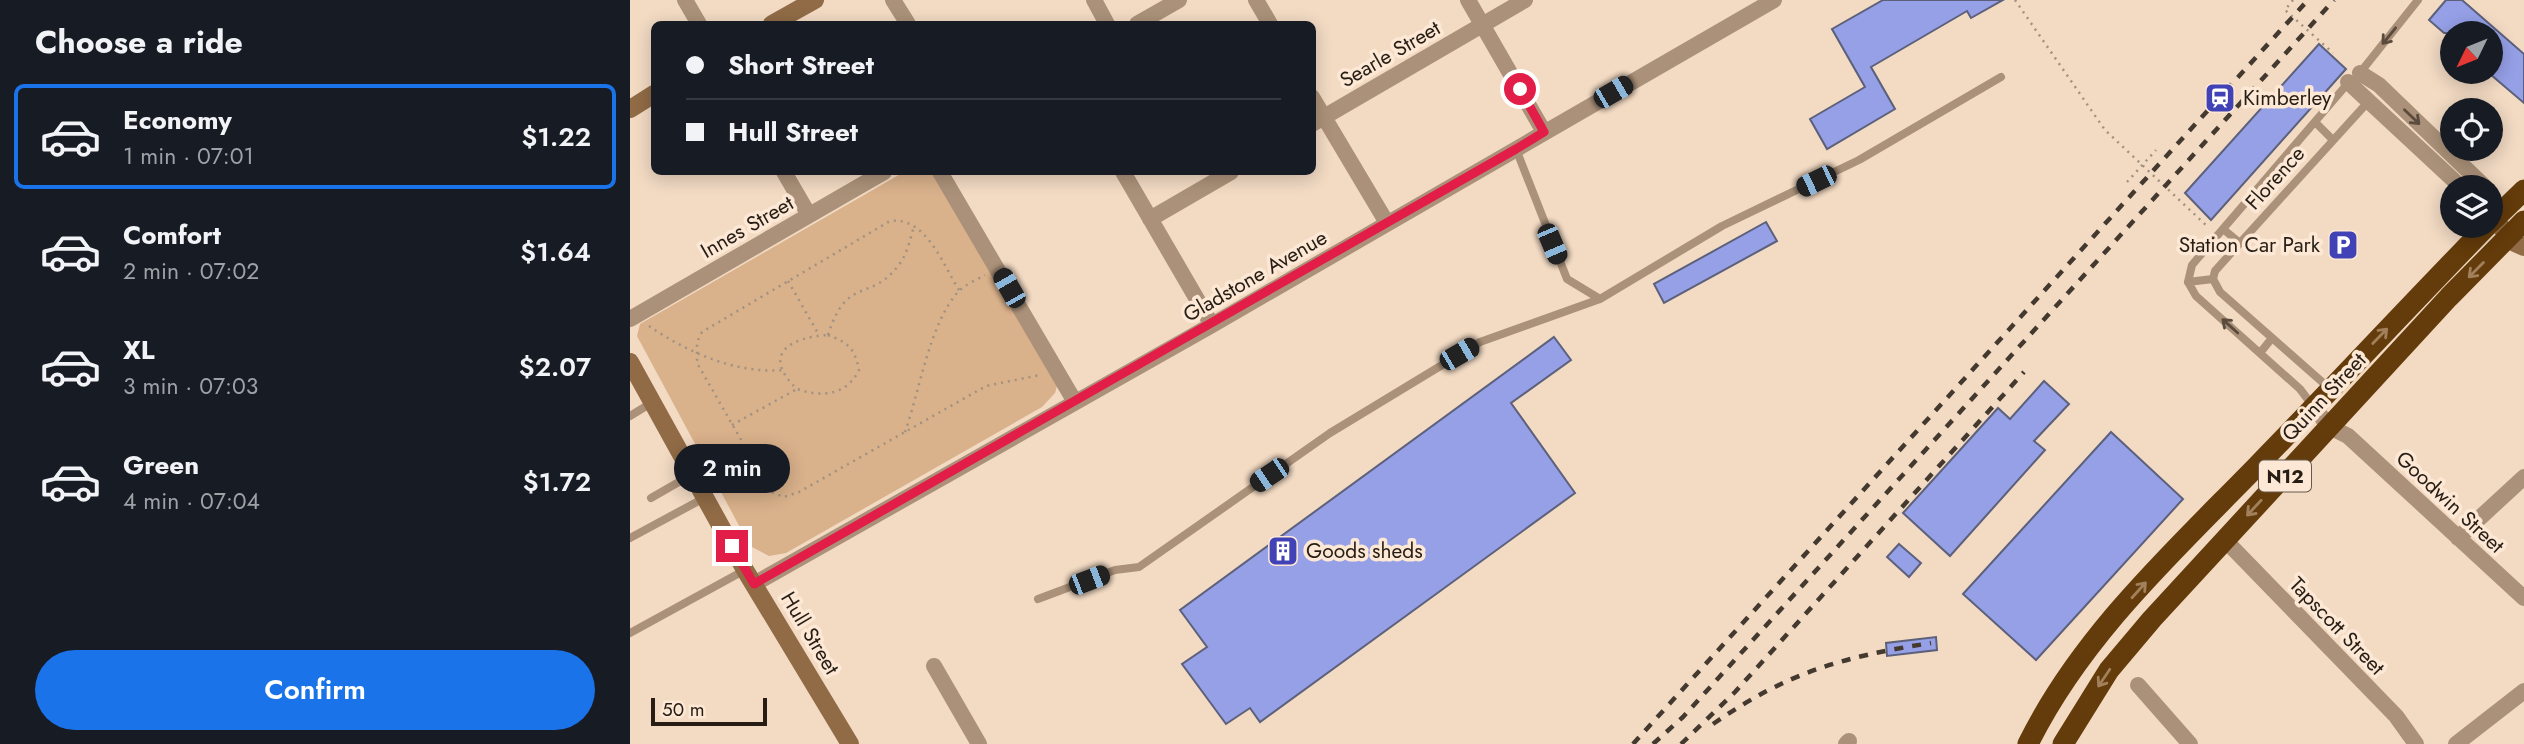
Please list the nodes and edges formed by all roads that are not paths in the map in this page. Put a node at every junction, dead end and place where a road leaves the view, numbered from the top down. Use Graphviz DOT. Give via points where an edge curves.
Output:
graph roads {
  1 [pos="685,0"];
  2 [pos="815,0"];
  3 [pos="893,0"];
  4 [pos="1094,0"];
  5 [pos="1179,0"];
  6 [pos="1256,0"];
  7 [pos="1468,0"];
  8 [pos="1525,0"];
  9 [pos="1774,0"];
  10 [pos="2418,0"];
  11 [pos="697,21"];
  12 [pos="777,21"];
  13 [pos="906,21"];
  14 [pos="1105,21"];
  15 [pos="1142,21"];
  16 [pos="1268,21"];
  17 [pos="1483,25"];
  18 [pos="2001,77"];
  19 [pos="2354,78"];
  20 [pos="651,96"];
  21 [pos="2368,102"];
  22 [pos="630,108"];
  23 [pos="1318,121"];
  24 [pos="2315,121"];
  25 [pos="1544,132"];
  26 [pos="2333,140"];
  27 [pos="2440,144"];
  28 [pos="1516,149"];
  29 [pos="2440,151"];
  30 [pos="2432,160"];
  31 [pos="2458,161"];
  32 [pos="786,175"];
  33 [pos="879,175"];
  34 [pos="942,175"];
  35 [pos="1125,175"];
  36 [pos="1226,175"];
  37 [pos="2448,175"];
  38 [pos="2472,175"];
  39 [pos="2524,190"];
  40 [pos="2503,209"];
  41 [pos="809,215"];
  42 [pos="1150,219"];
  43 [pos="1387,223"];
  44 [pos="2503,223"];
  45 [pos="2220,232"];
  46 [pos="2520,232"];
  47 [pos="2474,238"];
  48 [pos="2239,243"];
  49 [pos="2213,279"];
  50 [pos="2188,282"];
  51 [pos="1600,299"];
  52 [pos="633,317"];
  53 [pos="1212,326"];
  54 [pos="2272,338"];
  55 [pos="2260,353"];
  56 [pos="630,362"];
  57 [pos="2329,388"];
  58 [pos="653,402"];
  59 [pos="1075,402"];
  60 [pos="2314,408"];
  61 [pos="2348,409"];
  62 [pos="630,416"];
  63 [pos="2339,431"];
  64 [pos="694,473"];
  65 [pos="2524,477"];
  66 [pos="706,497"];
  67 [pos="651,498"];
  68 [pos="630,538"];
  69 [pos="2458,538"];
  70 [pos="2224,539"];
  71 [pos="750,577"];
  72 [pos="2524,598"];
  73 [pos="1038,599"];
  74 [pos="630,634"];
  75 [pos="934,666"];
  76 [pos="2138,685"];
  77 [pos="2524,691"];
  78 [pos="850,744"];
  79 [pos="979,744"];
  80 [pos="2028,744"];
  81 [pos="2063,744"];
  82 [pos="2190,744"];
  83 [pos="2416,744"];
  84 [pos="2456,744"];
  1 -- 11 [label="street"];
  2 -- 12 [label="street"];
  3 -- 13 [label="street"];
  4 -- 14 [label="street"];
  5 -- 15 [label="street"];
  6 -- 16 [label="street"];
  7 -- 17 [label="street"];
  8 -- 17 [label="street, Searle Street"];
  9 -- 25 [label="street, Gladstone Avenue"];
  10 -- 19 [label="lane, one-way"];
  17 -- 23 [label="street, Searle Street"];
  17 -- 25 [label="street"];
  18 -- 51 [label="lane" via="1859,160 1722,226"];
  19 -- 21 [label="street"];
  19 -- 24 [label="lane"];
  19 -- 27 [label="street, one-way" via="2379,85"];
  20 -- 22 [label="street"];
  21 -- 26 [label="lane, Florence"];
  21 -- 30 [label="street"];
  23 -- 43 [label="street"];
  24 -- 26 [label="lane"];
  24 -- 45 [label="lane"];
  25 -- 28 [label="street, Gladstone Avenue"];
  26 -- 48 [label="lane, Florence"];
  28 -- 43 [label="street, Gladstone Avenue"];
  28 -- 51 [label="lane" via="1567,279"];
  29 -- 30 [label="lane"];
  30 -- 37 [label="street"];
  31 -- 38 [label="street"];
  32 -- 41 [label="street"];
  33 -- 41 [label="street, Innes Street"];
  34 -- 59 [label="street"];
  35 -- 42 [label="street"];
  36 -- 42 [label="street"];
  39 -- 40 [label="highway, Quinn Street / N12"];
  41 -- 52 [label="street, Innes Street"];
  42 -- 53 [label="street"];
  43 -- 53 [label="street, Gladstone Avenue"];
  44 -- 46 [label="street"];
  45 -- 48 [label="lane"];
  45 -- 50 [label="lane" via="2192,265"];
  46 -- 61 [label="highway, Quinn Street / N12, one-way"];
  57 -- 47 [label="highway, Quinn Street / N12, one-way"];
  48 -- 49 [label="lane, Florence"];
  49 -- 50 [label="lane"];
  49 -- 54 [label="lane" via="2220,292"];
  55 -- 50 [label="lane, Goodwin Street, one-way" via="2196,296"];
  51 -- 73 [label="lane" via="1480,342 1319,441 1139,567 1115,570"];
  53 -- 59 [label="street, Gladstone Avenue"];
  54 -- 55 [label="lane"];
  54 -- 57 [label="lane"];
  55 -- 60 [label="lane, Goodwin Street"];
  56 -- 58 [label="street, Hull Street"];
  57 -- 60 [label="highway, Quinn Street / N12"];
  57 -- 61 [label="street"];
  58 -- 62 [label="lane"];
  58 -- 64 [label="street, Hull Street"];
  59 -- 71 [label="street, Gladstone Avenue"];
  60 -- 63 [label="street, Goodwin Street"];
  80 -- 60 [label="highway, Quinn Street / N12, one-way" via="2070,670 2102,630"];
  61 -- 63 [label="highway, Quinn Street / N12"];
  63 -- 69 [label="street, Goodwin Street"];
  63 -- 70 [label="highway, Quinn Street / N12, one-way"];
  64 -- 66 [label="street, Hull Street"];
  64 -- 67 [label="lane"];
  65 -- 69 [label="street"];
  66 -- 68 [label="lane"];
  66 -- 71 [label="street, Hull Street"];
  69 -- 72 [label="street, Goodwin Street"];
  70 -- 81 [label="highway, Quinn Street / N12, one-way" via="2109,670"];
  70 -- 83 [label="street, Tapscott Street" via="2396,716"];
  71 -- 74 [label="lane"];
  71 -- 78 [label="street, Hull Street"];
  75 -- 79 [label="street"];
  76 -- 82 [label="street"];
  77 -- 84 [label="street"];
}
